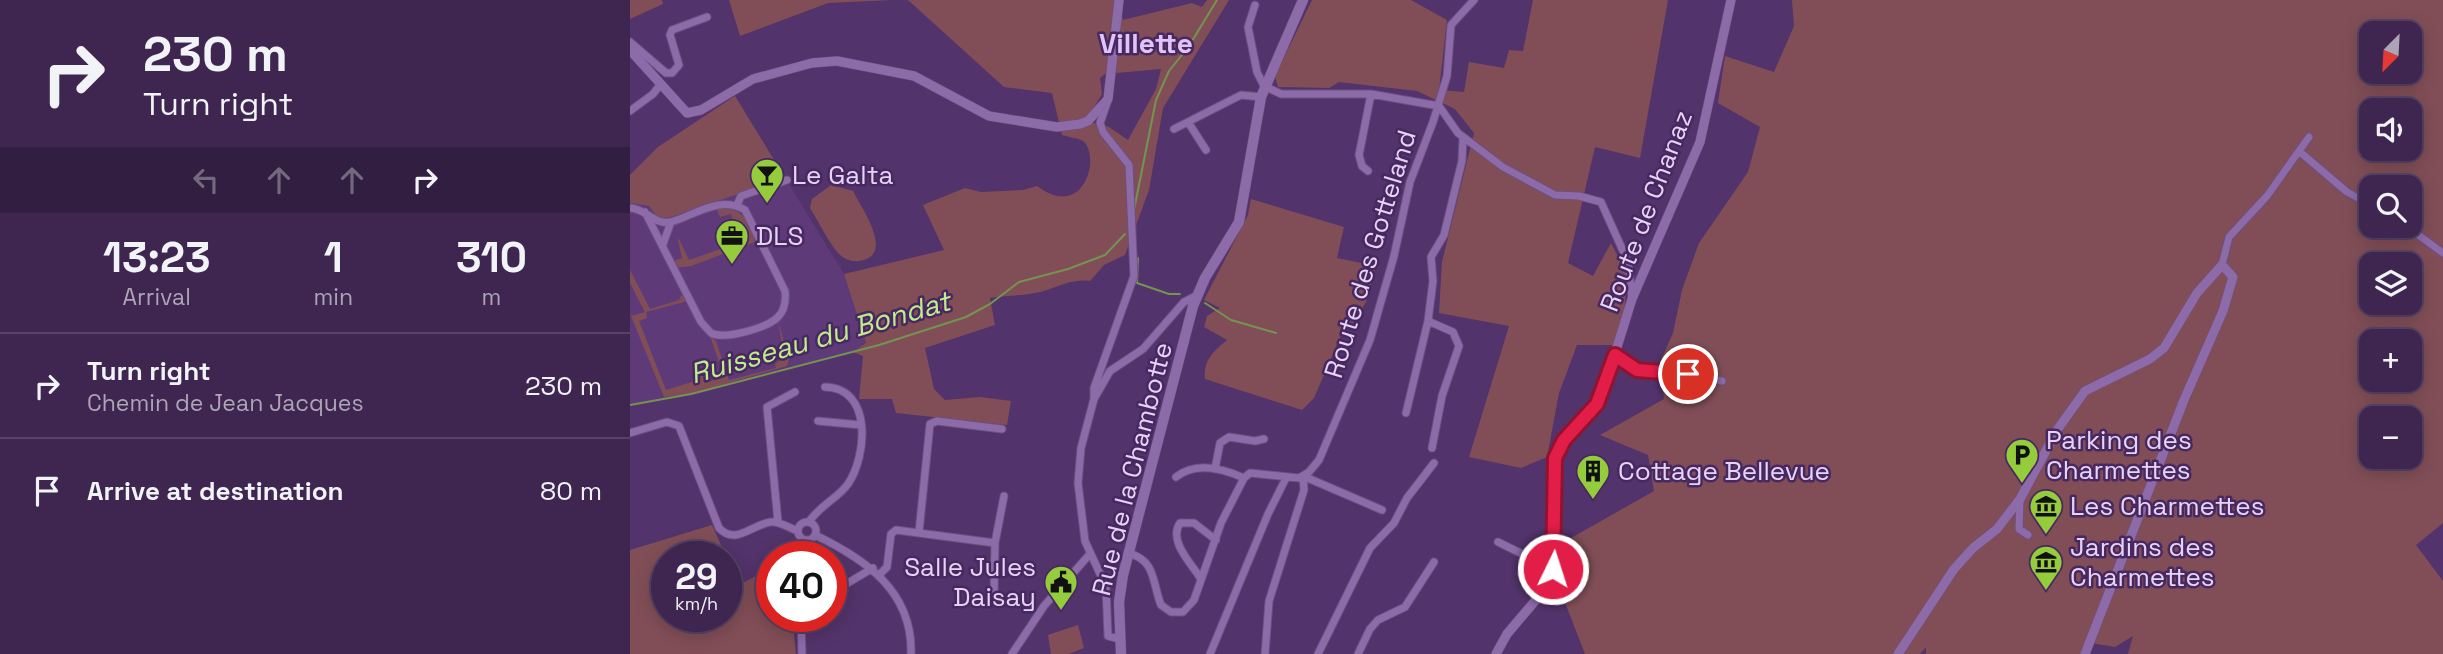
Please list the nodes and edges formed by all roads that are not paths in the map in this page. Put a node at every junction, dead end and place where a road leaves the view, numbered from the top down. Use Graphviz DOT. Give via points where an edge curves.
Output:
graph roads {
  1 [pos="1119,0"];
  2 [pos="1303,0"];
  3 [pos="1474,0"];
  4 [pos="1731,0"];
  5 [pos="1255,5"];
  6 [pos="707,17"];
  7 [pos="630,42"];
  8 [pos="630,50"];
  9 [pos="660,85"];
  10 [pos="1264,86"];
  11 [pos="1371,94"];
  12 [pos="1261,97"];
  13 [pos="1108,99"];
  14 [pos="1439,106"];
  15 [pos="630,111"];
  16 [pos="1188,122"];
  17 [pos="1174,129"];
  18 [pos="2309,137"];
  19 [pos="1463,138"];
  20 [pos="1206,150"];
  21 [pos="2300,152"];
  22 [pos="1368,170"];
  23 [pos="787,180"];
  24 [pos="741,196"];
  25 [pos="2359,198"];
  26 [pos="721,204"];
  27 [pos="737,205"];
  28 [pos="630,208"];
  29 [pos="645,212"];
  30 [pos="671,222"];
  31 [pos="2422,238"];
  32 [pos="663,247"];
  33 [pos="2443,253"];
  34 [pos="2221,265"];
  35 [pos="1196,296"];
  36 [pos="1632,299"];
  37 [pos="1428,321"];
  38 [pos="1615,355"];
  39 [pos="1721,381"];
  40 [pos="825,387"];
  41 [pos="794,392"];
  42 [pos="1094,399"];
  43 [pos="1406,413"];
  44 [pos="818,421"];
  45 [pos="861,425"];
  46 [pos="1002,429"];
  47 [pos="630,433"];
  48 [pos="1264,439"];
  49 [pos="1432,448"];
  50 [pos="1434,463"];
  51 [pos="1215,469"];
  52 [pos="1303,476"];
  53 [pos="1176,477"];
  54 [pos="1244,478"];
  55 [pos="1286,478"];
  56 [pos="1004,496"];
  57 [pos="2020,499"];
  58 [pos="1382,510"];
  59 [pos="778,522"];
  60 [pos="809,522"];
  61 [pos="798,531"];
  62 [pos="919,532"];
  63 [pos="2028,535"];
  64 [pos="812,537"];
  65 [pos="1216,540"];
  66 [pos="811,541"];
  67 [pos="1498,542"];
  68 [pos="995,543"];
  69 [pos="1128,553"];
  70 [pos="1090,555"];
  71 [pos="1434,562"];
  72 [pos="873,568"];
  73 [pos="1553,569"];
  74 [pos="880,574"];
  75 [pos="1201,579"];
  76 [pos="847,583"];
  77 [pos="993,594"];
  78 [pos="802,632"];
  79 [pos="1119,639"];
  80 [pos="803,654"];
  81 [pos="911,654"];
  82 [pos="1012,654"];
  83 [pos="1121,654"];
  84 [pos="1210,654"];
  85 [pos="1265,654"];
  86 [pos="1318,654"];
  87 [pos="1358,654"];
  88 [pos="1496,654"];
  89 [pos="1898,654"];
  90 [pos="2085,654"];
  1 -- 13 [label="street"];
  2 -- 10 [label="main road, Rue de la Chambotte"];
  3 -- 14 [label="street, Route des Gotteland" via="1451,25 1447,76"];
  4 -- 36 [label="street, Route de Chanaz" via="1700,142"];
  5 -- 10 [label="street" via="1248,27"];
  6 -- 7 [label="street" via="672,30 679,65 672,73 666,73"];
  8 -- 9 [label="street"];
  9 -- 13 [label="street" via="681,110 693,113 753,79 837,61 914,76 989,116 1057,127 1088,121"];
  9 -- 15 [label="street"];
  10 -- 11 [label="street" via="1281,94"];
  10 -- 12 [label="main road, Rue de la Chambotte"];
  11 -- 14 [label="street"];
  11 -- 22 [label="street" via="1359,155"];
  12 -- 16 [label="street" via="1241,95"];
  12 -- 35 [label="main road, Rue de la Chambotte" via="1243,210"];
  13 -- 42 [label="street" via="1101,123 1107,139 1129,165 1134,276"];
  14 -- 19 [label="street"];
  14 -- 52 [label="street, Route des Gotteland" via="1410,182 1394,257 1362,364 1319,460"];
  16 -- 17 [label="street"];
  16 -- 20 [label="street"];
  18 -- 21 [label="street"];
  19 -- 36 [label="street" via="1503,167 1555,195 1601,202 1628,262"];
  19 -- 37 [label="street" via="1444,235 1431,257"];
  21 -- 25 [label="street"];
  21 -- 34 [label="street" via="2229,237"];
  23 -- 24 [label="street"];
  24 -- 26 [label="street"];
  24 -- 27 [label="street"];
  26 -- 27 [label="street"];
  26 -- 30 [label="street"];
  27 -- 32 [label="street" via="745,210 786,291 783,310 773,322 733,335 710,333"];
  28 -- 29 [label="street"];
  29 -- 30 [label="street"];
  29 -- 32 [label="street"];
  30 -- 32 [label="street"];
  31 -- 33 [label="street"];
  34 -- 57 [label="street" via="2197,293 2164,348 2085,391 2057,430"];
  34 -- 90 [label="street" via="2233,277 2223,311"];
  35 -- 42 [label="street" via="1184,302 1143,349 1110,371"];
  35 -- 69 [label="main road, Rue de la Chambotte"];
  36 -- 38 [label="street, Route de Chanaz"];
  37 -- 43 [label="street"];
  37 -- 49 [label="street" via="1453,332 1459,346 1442,396"];
  38 -- 39 [label="street" via="1637,370"];
  38 -- 73 [label="street, Route de Chanaz" via="1597,404 1564,440 1555,458"];
  40 -- 45 [label="street" via="843,389 850,395 861,414"];
  41 -- 59 [label="street" via="767,407"];
  42 -- 70 [label="street" via="1078,463 1081,514"];
  44 -- 45 [label="street"];
  45 -- 60 [label="street" via="853,474"];
  46 -- 62 [label="street" via="930,424"];
  47 -- 59 [label="street" via="667,422 679,426 719,528 727,535"];
  48 -- 51 [label="street" via="1229,437 1220,443"];
  50 -- 86 [label="street" via="1394,523 1370,548"];
  51 -- 53 [label="street" via="1192,468"];
  51 -- 54 [label="street"];
  52 -- 55 [label="street"];
  52 -- 58 [label="street"];
  52 -- 85 [label="street" via="1304,490 1269,601"];
  54 -- 55 [label="street" via="1257,473"];
  54 -- 65 [label="street"];
  55 -- 84 [label="street"];
  56 -- 68 [label="street"];
  57 -- 63 [label="street" via="2019,529"];
  57 -- 89 [label="street" via="1954,569"];
  59 -- 61 [label="street"];
  60 -- 61 [label="street"];
  60 -- 64 [label="street" via="815,527"];
  61 -- 64 [label="street" via="800,537"];
  62 -- 68 [label="street"];
  62 -- 74 [label="street" via="896,530 891,534 887,567"];
  64 -- 66 [label="street"];
  64 -- 72 [label="street"];
  65 -- 75 [label="street"];
  65 -- 75 [label="street" via="1195,523 1180,523 1176,529 1177,543"];
  67 -- 73 [label="street"];
  68 -- 77 [label="street"];
  69 -- 75 [label="street" via="1148,564 1161,605 1171,612 1188,610"];
  69 -- 79 [label="main road, Rue de la Chambotte" via="1119,602"];
  70 -- 79 [label="street" via="1107,587 1108,636"];
  70 -- 82 [label="street" via="1044,606"];
  71 -- 87 [label="street" via="1405,607 1370,629"];
  72 -- 74 [label="street"];
  72 -- 76 [label="street"];
  73 -- 88 [label="street, Route de Chanaz" via="1540,595"];
  74 -- 81 [label="street" via="903,608"];
  78 -- 80 [label="street"];
  79 -- 83 [label="main road, Rue de la Chambotte"];
}
